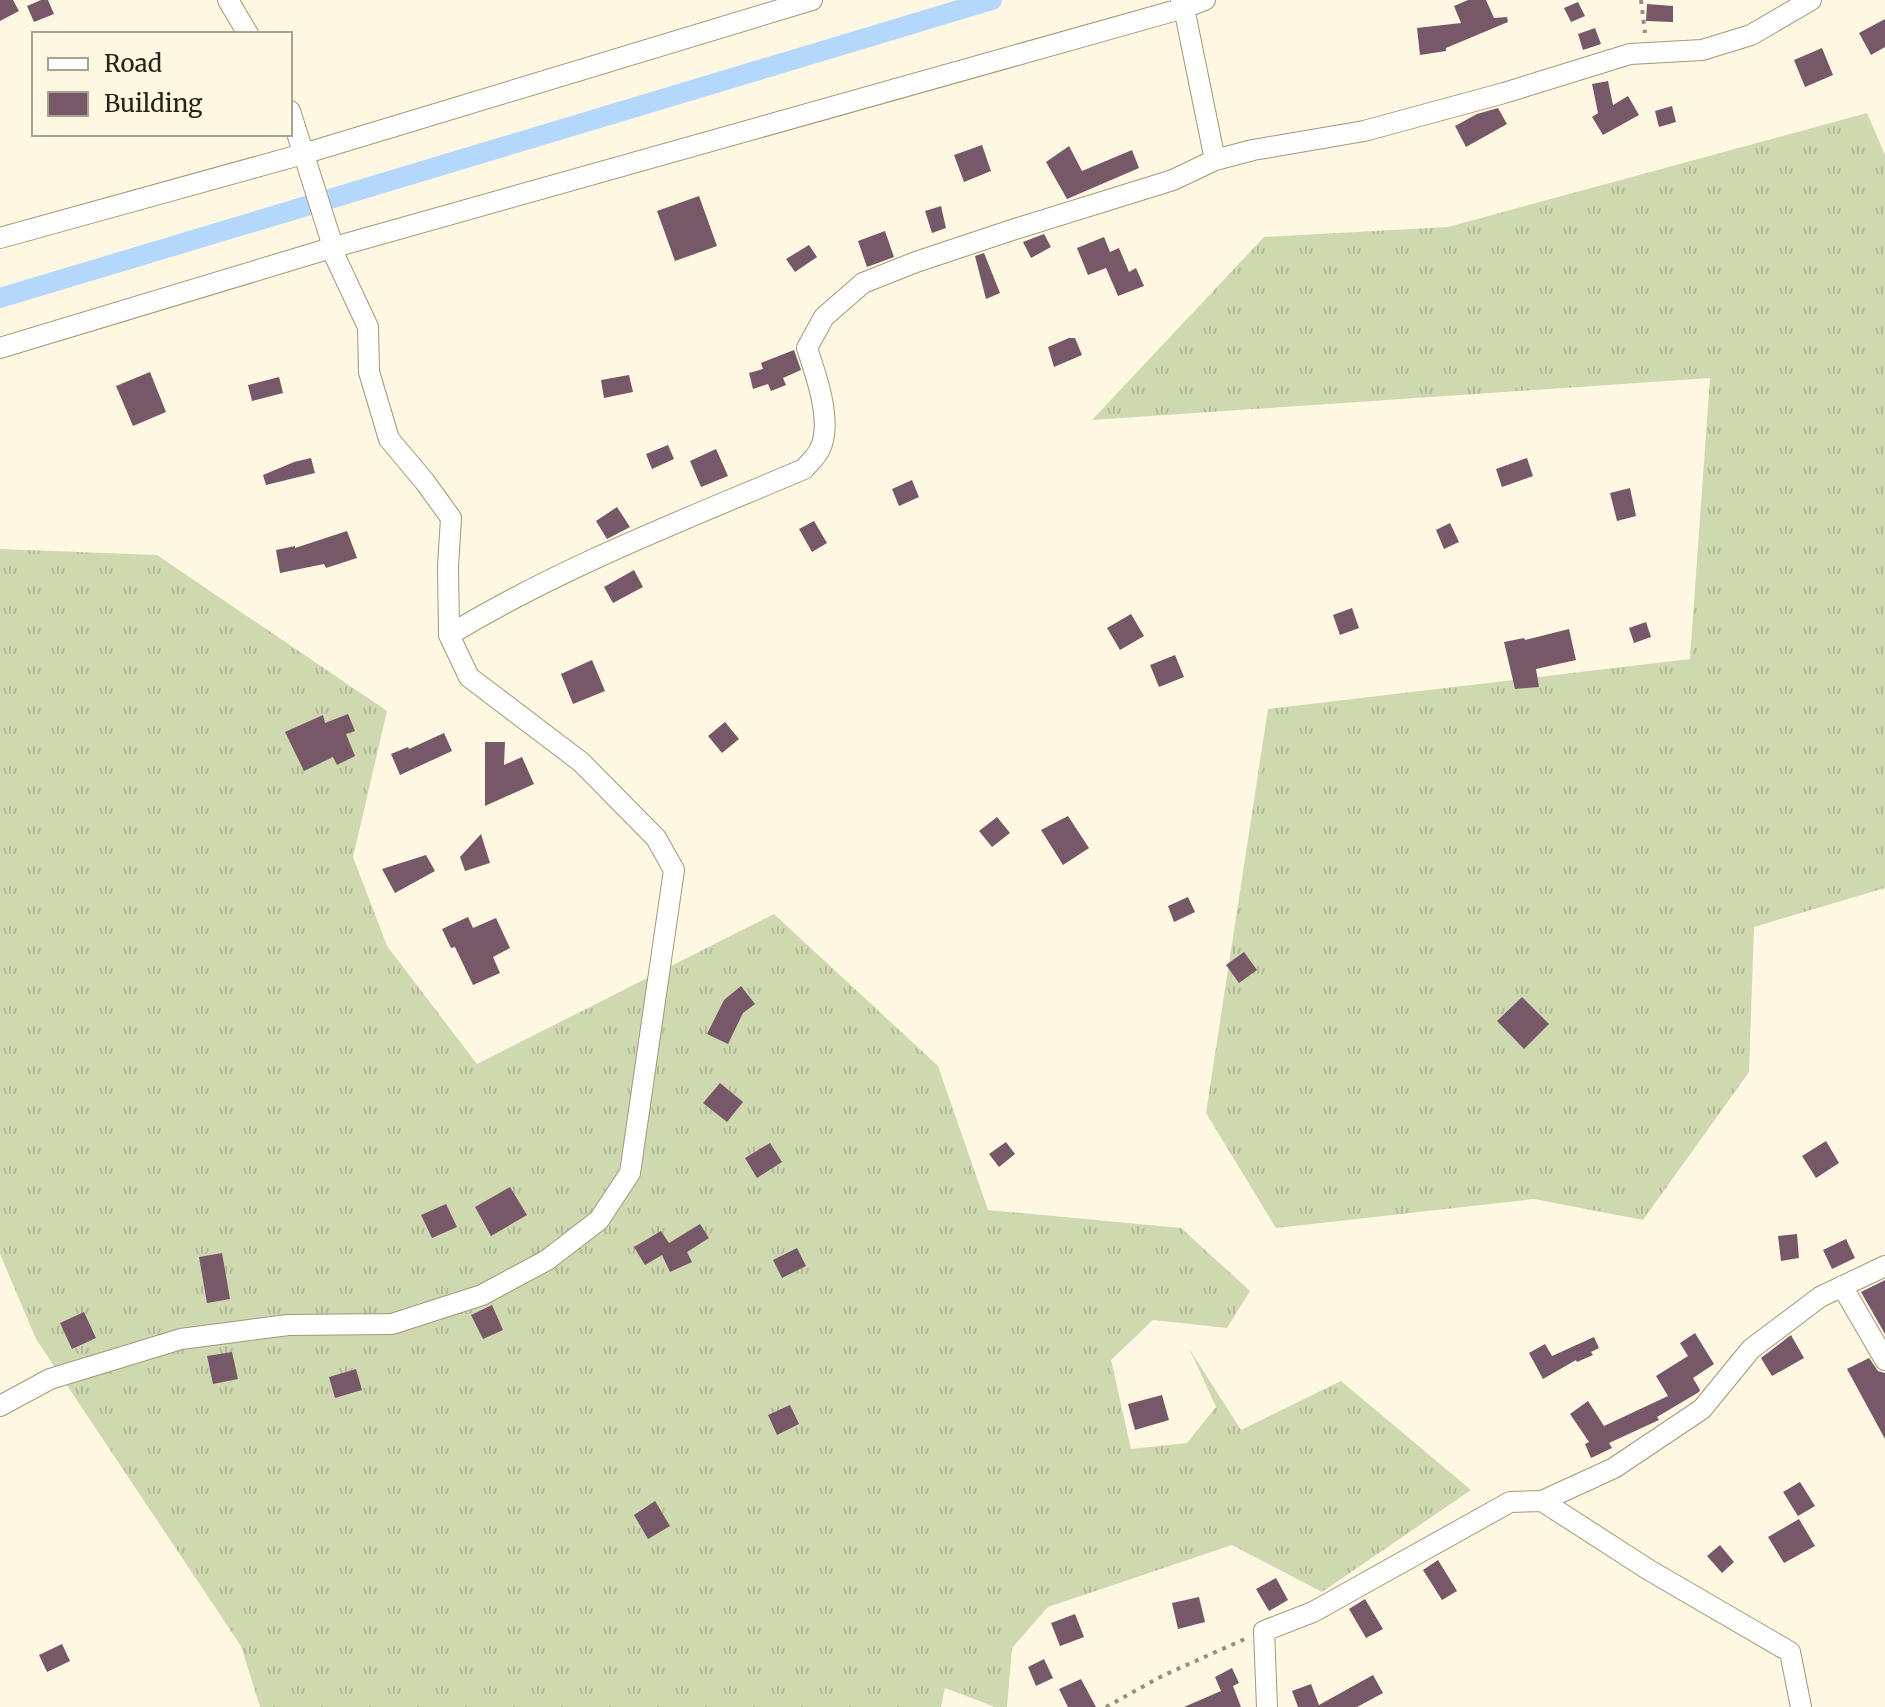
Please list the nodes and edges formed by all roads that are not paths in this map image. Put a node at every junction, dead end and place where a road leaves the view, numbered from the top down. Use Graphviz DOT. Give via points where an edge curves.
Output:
graph roads {
  1 [pos="228,0"];
  2 [pos="812,0"];
  3 [pos="1205,0"];
  4 [pos="1811,0"];
  5 [pos="1182,4"];
  6 [pos="247,32"];
  7 [pos="292,117"];
  8 [pos="305,159"];
  9 [pos="1215,160"];
  10 [pos="0,238"];
  11 [pos="331,243"];
  12 [pos="0,348"];
  13 [pos="449,635"];
  14 [pos="1885,1266"];
  15 [pos="1842,1286"];
  16 [pos="1885,1360"];
  17 [pos="0,1406"];
  18 [pos="1542,1501"];
  19 [pos="1267,1707"];
  20 [pos="1801,1707"];
  1 -- 6 [label="street"];
  2 -- 8 [label="street"];
  3 -- 5 [label="street"];
  4 -- 9 [label="street" via="1751,35 1702,50 1630,54 1364,131"];
  5 -- 9 [label="street"];
  5 -- 11 [label="street"];
  7 -- 8 [label="street"];
  8 -- 10 [label="street"];
  8 -- 11 [label="street"];
  9 -- 13 [label="street" via="1173,180 863,283 824,317 807,348 825,424 820,449 804,469 639,538"];
  11 -- 12 [label="street"];
  11 -- 13 [label="street" via="368,327 369,372 389,439 451,518"];
  13 -- 17 [label="street" via="469,677 581,762 656,838 674,870 630,1173 599,1220 547,1260 482,1295 392,1324 288,1325 181,1339 50,1379"];
  14 -- 15 [label="street"];
  15 -- 16 [label="street"];
  15 -- 18 [label="street" via="1751,1349 1702,1409 1614,1468"];
  18 -- 19 [label="street" via="1510,1502 1313,1612 1264,1631"];
  18 -- 20 [label="street" via="1790,1652"];
}
